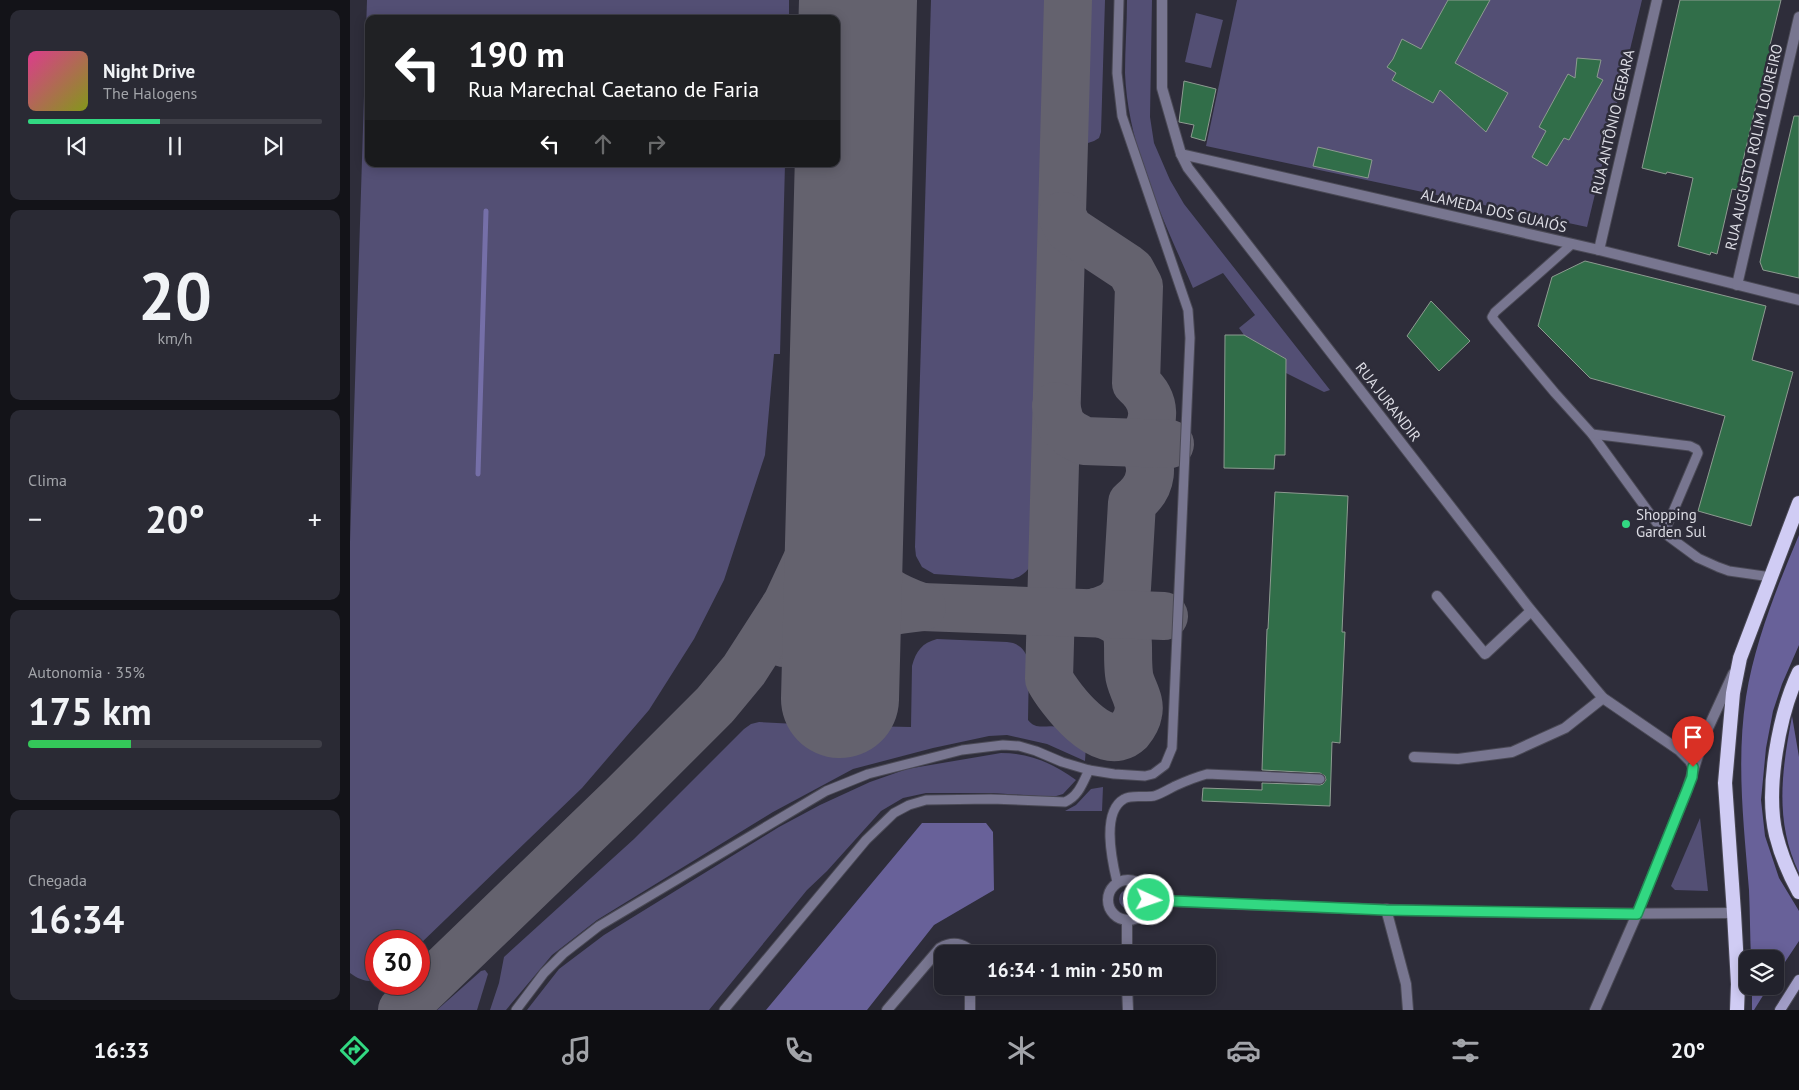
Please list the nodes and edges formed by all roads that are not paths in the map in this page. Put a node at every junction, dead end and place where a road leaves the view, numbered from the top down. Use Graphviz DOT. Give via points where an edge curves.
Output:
graph roads {
  1 [pos="1119,0"];
  2 [pos="1162,0"];
  3 [pos="1657,0"];
  4 [pos="1799,17"];
  5 [pos="1181,154"];
  6 [pos="1572,244"];
  7 [pos="1599,250"];
  8 [pos="1737,285"];
  9 [pos="1799,300"];
  10 [pos="1592,434"];
  11 [pos="1799,503"];
  12 [pos="1664,534"];
  13 [pos="1771,577"];
  14 [pos="1437,596"];
  15 [pos="1532,612"];
  16 [pos="1740,658"];
  17 [pos="1799,672"];
  18 [pos="1603,698"];
  19 [pos="1414,757"];
  20 [pos="1693,767"];
  21 [pos="1089,770"];
  22 [pos="1320,779"];
  23 [pos="1117,882"];
  24 [pos="1799,892"];
  25 [pos="1149,900"];
  26 [pos="1386,910"];
  27 [pos="1734,913"];
  28 [pos="1637,914"];
  29 [pos="1127,920"];
  30 [pos="945,945"];
  31 [pos="961,945"];
  32 [pos="1127,945"];
  33 [pos="934,955"];
  34 [pos="1797,982"];
  35 [pos="970,995"];
  36 [pos="1127,995"];
  37 [pos="516,1010"];
  38 [pos="724,1010"];
  39 [pos="887,1010"];
  40 [pos="970,1010"];
  41 [pos="1128,1010"];
  42 [pos="1408,1010"];
  43 [pos="1595,1010"];
  44 [pos="1737,1010"];
  45 [pos="1780,1010"];
  1 -- 21 [label="lane" via="1118,73 1122,116 1188,310 1190,338 1172,748 1165,765 1153,774"];
  2 -- 5 [label="street, RUA JURANDIR" via="1162,88"];
  3 -- 7 [label="street, RUA ANTÔNIO GEBARA"];
  4 -- 8 [label="street, RUA AUGUSTO ROLIM LOUREIRO"];
  5 -- 6 [label="street, ALAMEDA DOS GUAIÓS"];
  5 -- 15 [label="street, RUA JURANDIR" via="1200,184"];
  6 -- 7 [label="street, ALAMEDA DOS GUAIÓS"];
  6 -- 10 [label="lane" via="1492,317"];
  7 -- 8 [label="street, ALAMEDA DOS GUAIÓS"];
  8 -- 9 [label="street, ALAMEDA DOS GUAIÓS"];
  10 -- 12 [label="lane"];
  10 -- 12 [label="lane" via="1690,446 1698,451"];
  11 -- 13 [label="highway"];
  12 -- 13 [label="lane" via="1698,558 1729,572"];
  13 -- 16 [label="highway"];
  14 -- 15 [label="street" via="1485,654"];
  15 -- 18 [label="street, RUA JURANDIR"];
  16 -- 20 [label="street"];
  16 -- 27 [label="highway" via="1733,692 1725,783"];
  17 -- 24 [label="highway" via="1783,714 1772,800 1776,834 1789,874"];
  18 -- 19 [label="street" via="1565,728 1512,752 1458,759"];
  18 -- 20 [label="street, RUA JURANDIR" via="1680,750"];
  20 -- 28 [label="street" via="1692,777"];
  21 -- 37 [label="lane" via="1028,748 1003,745 962,750 845,782 599,926 544,973"];
  21 -- 38 [label="lane" via="1078,792 1065,802 926,800 894,813 866,840"];
  22 -- 23 [label="lane" via="1207,774 1155,796 1125,797 1113,811 1110,835"];
  23 -- 25 [label="street" via="1125,879 1142,884"];
  23 -- 29 [label="street" via="1108,894 1109,908"];
  25 -- 26 [label="street"];
  25 -- 29 [label="street" via="1140,917"];
  26 -- 28 [label="street"];
  26 -- 42 [label="street" via="1406,984"];
  27 -- 28 [label="street"];
  27 -- 44 [label="highway"];
  28 -- 43 [label="street"];
  29 -- 32 [label="street"];
  30 -- 31 [label="street"];
  33 -- 39 [label="street"];
  34 -- 45 [label="main road"];
  35 -- 40 [label="street"];
  36 -- 41 [label="street"];
}
